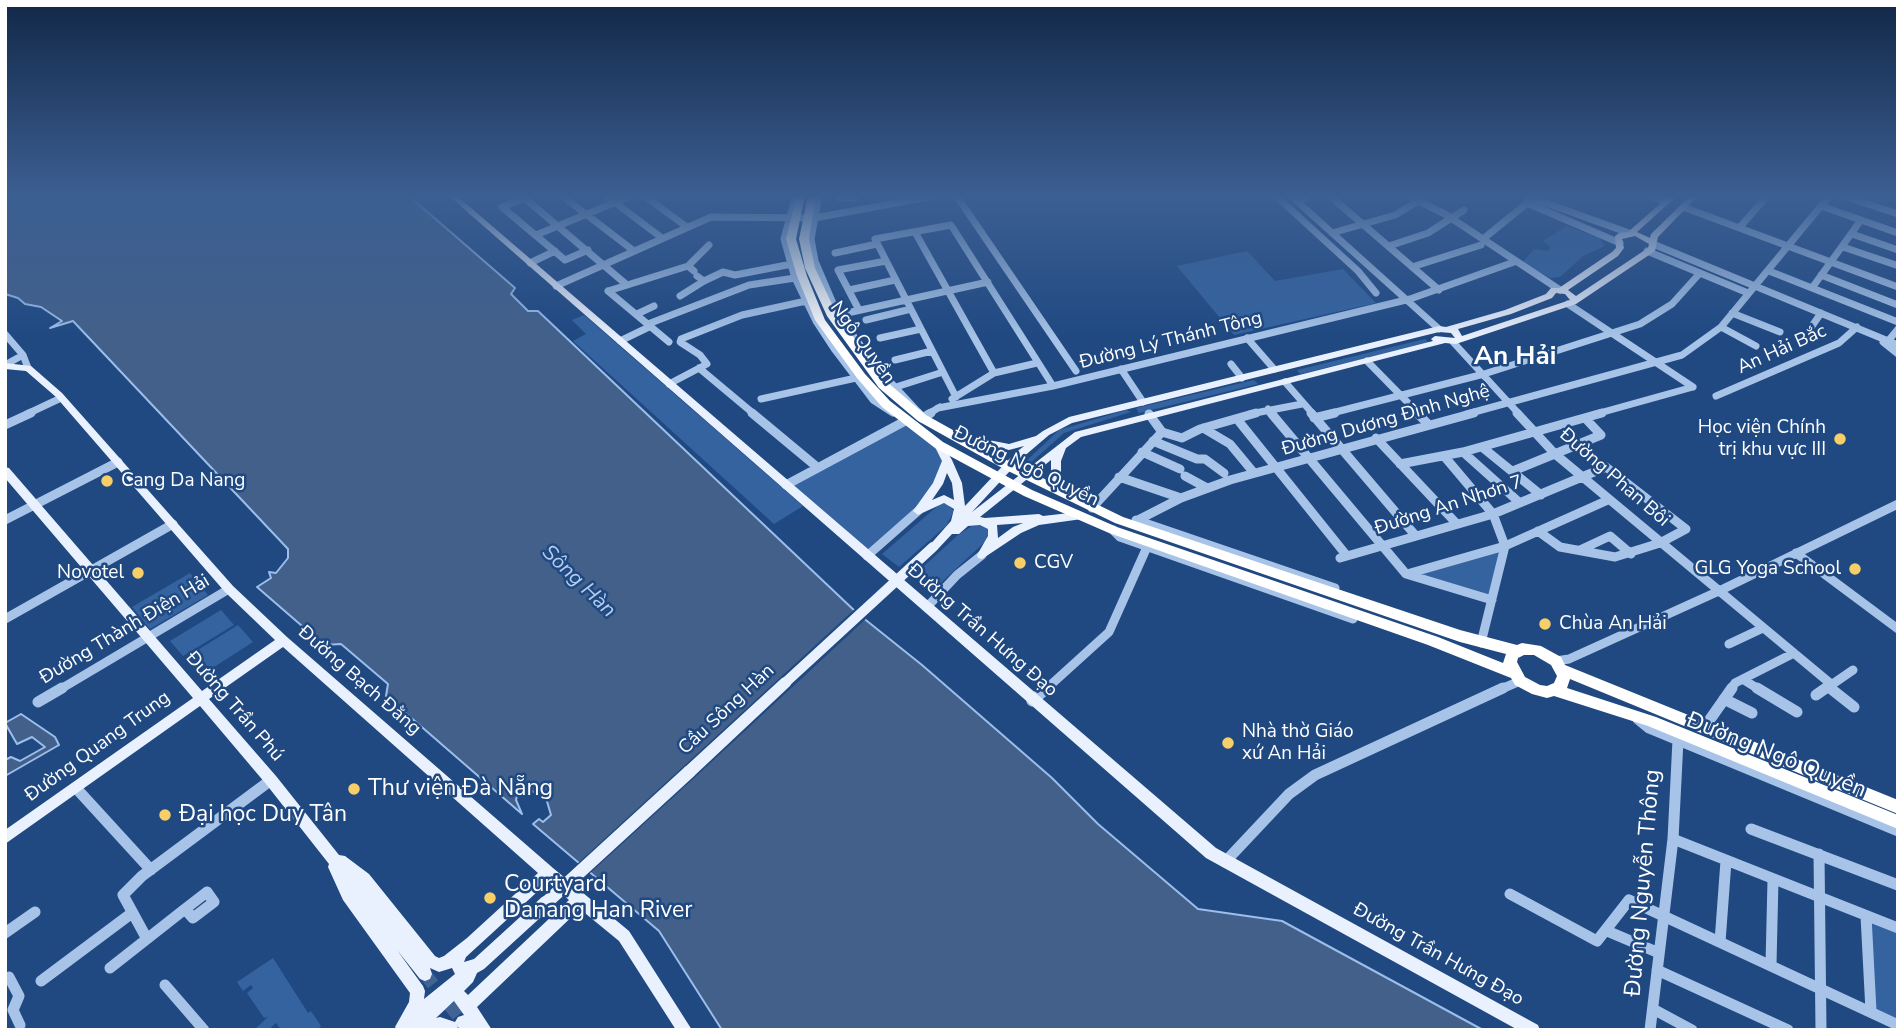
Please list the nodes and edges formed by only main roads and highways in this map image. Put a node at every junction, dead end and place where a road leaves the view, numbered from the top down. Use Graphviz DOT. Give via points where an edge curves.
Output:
graph roads {
  1 [pos="507,243"];
  2 [pos="792,243"];
  3 [pos="805,243"];
  4 [pos="1620,243"];
  5 [pos="1622,243"];
  6 [pos="1643,243"];
  7 [pos="1651,243"];
  8 [pos="1648,247"];
  9 [pos="1556,292"];
  10 [pos="1571,304"];
  11 [pos="1440,329"];
  12 [pos="1456,340"];
  13 [pos="1441,342"];
  14 [pos="5,365"];
  15 [pos="1275,370"];
  16 [pos="1284,381"];
  17 [pos="922,418"];
  18 [pos="906,421"];
  19 [pos="1046,433"];
  20 [pos="954,436"];
  21 [pos="1063,444"];
  22 [pos="939,445"];
  23 [pos="947,460"];
  24 [pos="1008,466"];
  25 [pos="5,471"];
  26 [pos="1026,475"];
  27 [pos="997,478"];
  28 [pos="1014,486"];
  29 [pos="960,508"];
  30 [pos="1085,509"];
  31 [pos="1052,517"];
  32 [pos="986,522"];
  33 [pos="1116,525"];
  34 [pos="955,528"];
  35 [pos="283,640"];
  36 [pos="1517,651"];
  37 [pos="1559,666"];
  38 [pos="1516,677"];
  39 [pos="1555,690"];
  40 [pos="199,699"];
  41 [pos="1642,712"];
  42 [pos="1898,804"];
  43 [pos="1898,822"];
  44 [pos="5,838"];
  45 [pos="327,851"];
  46 [pos="548,873"];
  47 [pos="579,900"];
  48 [pos="472,943"];
  49 [pos="479,964"];
  50 [pos="425,974"];
  51 [pos="456,992"];
  52 [pos="467,1006"];
  53 [pos="436,1010"];
  54 [pos="458,1027"];
  55 [pos="408,1029"];
  56 [pos="485,1030"];
  57 [pos="685,1030"];
  58 [pos="1532,1030"];
  1 -- 58 [label="main road, Đường Trần Hưng Đạo" via="1212,853"];
  2 -- 18 [label="highway, Ngô Quyền" via="820,320 861,376"];
  3 -- 17 [label="highway, Ngô Quyền" via="810,268 832,316 883,385"];
  4 -- 9 [label="main road" via="1608,260"];
  5 -- 8 [label="main road"];
  6 -- 8 [label="main road"];
  7 -- 8 [label="main road, Cầu Sông Hàn"];
  8 -- 10 [label="main road, Cầu Sông Hàn"];
  9 -- 10 [label="main road"];
  9 -- 10 [label="main road"];
  9 -- 11 [label="main road" via="1494,317"];
  10 -- 12 [label="main road, Cầu Sông Hàn"];
  11 -- 12 [label="main road" via="1457,332"];
  11 -- 13 [label="main road" via="1434,338"];
  11 -- 15 [label="main road"];
  12 -- 13 [label="main road, Cầu Sông Hàn"];
  13 -- 16 [label="main road, Cầu Sông Hàn"];
  14 -- 35 [label="main road, Đường Bạch Đằng" via="29,368 61,398 229,589"];
  15 -- 16 [label="main road" via="1292,373"];
  15 -- 16 [label="main road" via="1266,379"];
  15 -- 19 [label="main road" via="1069,420"];
  16 -- 21 [label="main road, Cầu Sông Hàn" via="1097,427"];
  17 -- 20 [label="highway, Đường Ngô Quyền"];
  18 -- 22 [label="highway, Đường Ngô Quyền"];
  19 -- 20 [label="main road" via="1009,447"];
  19 -- 24 [label="main road, Cầu Sông Hàn"];
  20 -- 24 [label="highway, Đường Ngô Quyền"];
  21 -- 26 [label="main road, Cầu Sông Hàn"];
  21 -- 30 [label="main road" via="1056,477"];
  22 -- 23 [label="main road"];
  22 -- 27 [label="highway, Đường Ngô Quyền"];
  23 -- 29 [label="main road" via="957,483"];
  23 -- 29 [label="main road" via="938,484 918,512 939,499 949,499"];
  24 -- 26 [label="highway, Đường Ngô Quyền"];
  24 -- 27 [label="main road, Cầu Sông Hàn"];
  25 -- 40 [label="main road, Đường Trần Phú"];
  26 -- 28 [label="main road, Cầu Sông Hàn"];
  26 -- 30 [label="highway, Đường Ngô Quyền"];
  27 -- 28 [label="highway, Đường Ngô Quyền"];
  27 -- 34 [label="main road, Cầu Sông Hàn"];
  28 -- 30 [label="highway, Đường Ngô Quyền"];
  28 -- 34 [label="main road, Cầu Sông Hàn"];
  29 -- 34 [label="main road"];
  30 -- 31 [label="main road"];
  30 -- 33 [label="highway, Đường Ngô Quyền"];
  31 -- 32 [label="main road"];
  31 -- 32 [label="main road" via="1017,530 982,555 994,534"];
  32 -- 34 [label="main road"];
  33 -- 36 [label="highway, Đường Ngô Quyền"];
  33 -- 38 [label="highway, Đường Ngô Quyền" via="1433,641"];
  34 -- 49 [label="main road, Cầu Sông Hàn, bridge"];
  35 -- 40 [label="main road, Đường Quang Trung"];
  35 -- 46 [label="main road, Đường Bạch Đằng"];
  36 -- 37 [label="highway" via="1536,650"];
  36 -- 38 [label="highway" via="1511,658"];
  37 -- 39 [label="highway" via="1563,682"];
  37 -- 41 [label="highway, Đường Ngô Quyền"];
  38 -- 39 [label="highway" via="1537,690"];
  39 -- 41 [label="highway, Đường Ngô Quyền"];
  40 -- 44 [label="main road, Đường Quang Trung"];
  40 -- 45 [label="main road, Đường Trần Phú"];
  41 -- 42 [label="highway, Đường Ngô Quyền" via="1705,726"];
  41 -- 43 [label="highway, Đường Ngô Quyền"];
  45 -- 48 [label="main road" via="364,878 434,964 448,962"];
  45 -- 50 [label="main road, Đường Trần Phú"];
  45 -- 55 [label="main road" via="348,895 418,991"];
  46 -- 47 [label="main road, Đường Bạch Đằng"];
  46 -- 48 [label="main road"];
  47 -- 52 [label="main road"];
  47 -- 57 [label="main road, Đường Bạch Đằng" via="624,936"];
  48 -- 49 [label="main road" via="456,964 463,971"];
  49 -- 51 [label="main road"];
  49 -- 55 [label="main road"];
  51 -- 52 [label="main road"];
  51 -- 53 [label="main road"];
  52 -- 56 [label="main road"];
  53 -- 54 [label="main road"];
  53 -- 55 [label="main road"];
  54 -- 55 [label="main road"];
}
